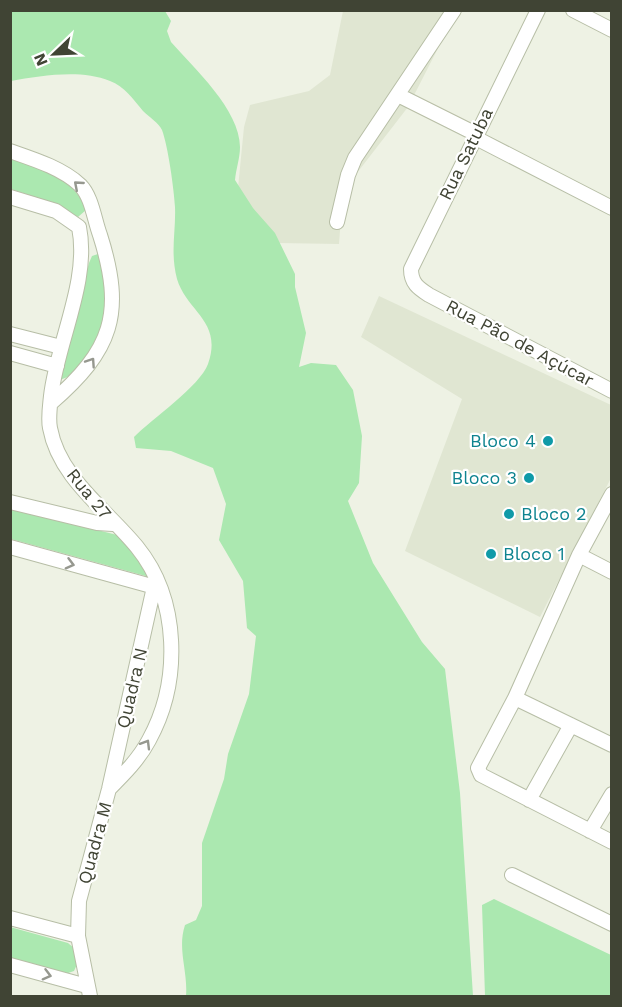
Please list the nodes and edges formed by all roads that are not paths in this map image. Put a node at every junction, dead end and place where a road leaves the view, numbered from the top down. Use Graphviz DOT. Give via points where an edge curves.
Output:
graph roads {
  1 [pos="454,10"];
  2 [pos="538,10"];
  3 [pos="573,10"];
  4 [pos="612,30"];
  5 [pos="398,95"];
  6 [pos="475,135"];
  7 [pos="10,151"];
  8 [pos="10,197"];
  9 [pos="612,208"];
  10 [pos="337,222"];
  11 [pos="100,237"];
  12 [pos="82,242"];
  13 [pos="429,295"];
  14 [pos="10,334"];
  15 [pos="61,346"];
  16 [pos="10,353"];
  17 [pos="57,366"];
  18 [pos="612,391"];
  19 [pos="51,404"];
  20 [pos="612,494"];
  21 [pos="10,502"];
  22 [pos="113,524"];
  23 [pos="11,552"];
  24 [pos="579,555"];
  25 [pos="612,572"];
  26 [pos="159,592"];
  27 [pos="515,698"];
  28 [pos="571,725"];
  29 [pos="612,745"];
  30 [pos="109,789"];
  31 [pos="612,794"];
  32 [pos="529,800"];
  33 [pos="590,831"];
  34 [pos="612,842"];
  35 [pos="512,875"];
  36 [pos="10,918"];
  37 [pos="612,924"];
  38 [pos="78,936"];
  39 [pos="10,965"];
  40 [pos="85,992"];
  1 -- 5 [label="street"];
  2 -- 6 [label="street, Rua Satuba"];
  3 -- 4 [label="street"];
  5 -- 6 [label="street"];
  5 -- 10 [label="street" via="355,158"];
  6 -- 9 [label="street"];
  6 -- 13 [label="street, Rua Satuba" via="411,269 415,284"];
  11 -- 7 [label="street, one-way" via="86,193 79,184"];
  8 -- 12 [label="street" via="71,219"];
  11 -- 12 [label="street"];
  19 -- 11 [label="street, one-way" via="88,368 103,344 114,289"];
  12 -- 15 [label="street" via="80,269"];
  13 -- 18 [label="street, Rua Pão de Açúcar"];
  14 -- 15 [label="street"];
  15 -- 17 [label="street"];
  16 -- 17 [label="street"];
  17 -- 19 [label="street"];
  19 -- 22 [label="street, Rua 27" via="49,426 58,455"];
  20 -- 24 [label="street"];
  21 -- 22 [label="street"];
  22 -- 26 [label="street, Rua 27" via="156,573"];
  23 -- 26 [label="street, one-way"];
  24 -- 25 [label="street"];
  24 -- 27 [label="street"];
  26 -- 30 [label="street, Quadra N"];
  30 -- 26 [label="street, Quadra M, one-way" via="138,758 163,711 171,632"];
  27 -- 28 [label="street"];
  27 -- 32 [label="street" via="478,770"];
  28 -- 29 [label="street"];
  28 -- 32 [label="street"];
  30 -- 38 [label="street, Quadra M" via="79,901"];
  31 -- 33 [label="street"];
  32 -- 33 [label="street"];
  33 -- 34 [label="street"];
  35 -- 37 [label="street"];
  36 -- 38 [label="street"];
  38 -- 40 [label="street, Quadra M" via="85,962"];
  39 -- 40 [label="street, Quadra M, one-way"];
}
